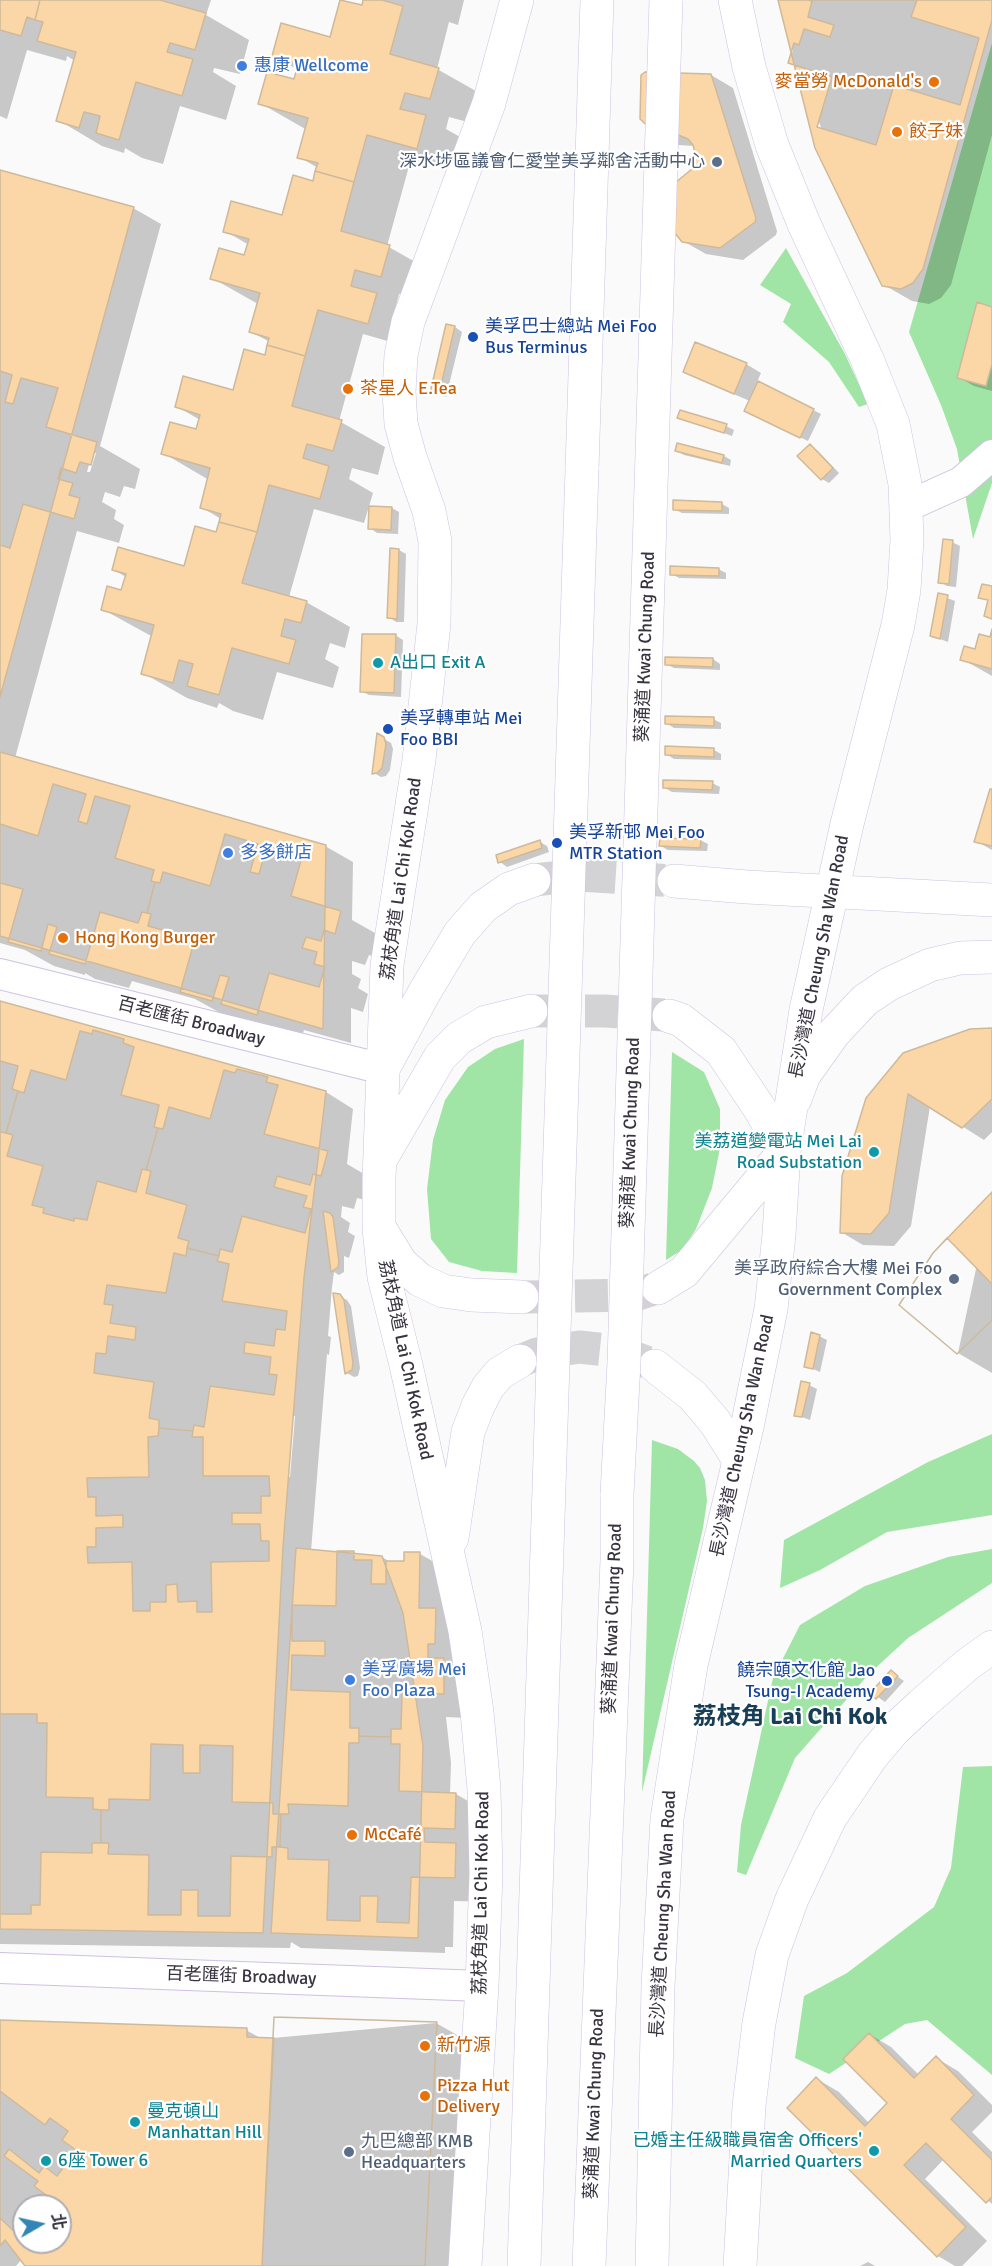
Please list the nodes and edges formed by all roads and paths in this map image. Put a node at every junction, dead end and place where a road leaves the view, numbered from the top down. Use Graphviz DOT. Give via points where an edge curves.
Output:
graph roads {
  1 [pos="517,0"];
  2 [pos="597,0"];
  3 [pos="666,0"];
  4 [pos="735,0"];
  5 [pos="992,455"];
  6 [pos="908,506"];
  7 [pos="534,880"];
  8 [pos="674,881"];
  9 [pos="830,892"];
  10 [pos="992,900"];
  11 [pos="992,957"];
  12 [pos="0,974"];
  13 [pos="531,1011"];
  14 [pos="669,1016"];
  15 [pos="383,1069"];
  16 [pos="789,1115"];
  17 [pos="784,1152"];
  18 [pos="379,1161"];
  19 [pos="379,1228"];
  20 [pos="658,1288"];
  21 [pos="522,1297"];
  22 [pos="520,1361"];
  23 [pos="655,1366"];
  24 [pos="739,1460"];
  25 [pos="449,1554"];
  26 [pos="992,1647"];
  27 [pos="0,1968"];
  28 [pos="482,1986"];
  29 [pos="465,2266"];
  30 [pos="524,2266"];
  31 [pos="589,2266"];
  32 [pos="652,2266"];
  33 [pos="740,2266"];
  1 -- 15 [label="main road, 荔枝角道 Lai Chi Kok Road" via="489,103 408,322 402,355 400,413 435,541 434,624 419,760 387,965"];
  2 -- 30 [label="main road, bridge"];
  3 -- 31 [label="main road, 葵涌道 Kwai Chung Road, bridge" via="624,1362"];
  4 -- 6 [label="main road, 長沙灣道 Cheung Sha Wan Road" via="749,67 772,145 893,424"];
  5 -- 6 [label="street" via="961,482"];
  6 -- 9 [label="main road, 長沙灣道 Cheung Sha Wan Road" via="904,590 898,625"];
  7 -- 15 [label="main road" via="509,889 483,907 460,933"];
  8 -- 9 [label="main road"];
  9 -- 10 [label="main road"];
  9 -- 16 [label="main road, 長沙灣道 Cheung Sha Wan Road"];
  11 -- 16 [label="main road" via="960,958 930,965 865,1000 834,1033 804,1075"];
  12 -- 15 [label="street, 百老匯街 Broadway"];
  13 -- 18 [label="main road" via="486,1022 459,1038 440,1057"];
  14 -- 17 [label="main road" via="681,1020 721,1051"];
  15 -- 18 [label="main road, 荔枝角道 Lai Chi Kok Road"];
  16 -- 17 [label="main road, 長沙灣道 Cheung Sha Wan Road"];
  17 -- 20 [label="main road" via="684,1272"];
  17 -- 24 [label="main road, 長沙灣道 Cheung Sha Wan Road" via="771,1309"];
  18 -- 19 [label="main road, 荔枝角道 Lai Chi Kok Road"];
  19 -- 21 [label="main road" via="401,1263 420,1280 443,1291"];
  19 -- 25 [label="main road, 荔枝角道 Lai Chi Kok Road" via="384,1277"];
  22 -- 25 [label="main road" via="500,1373 477,1406 468,1432"];
  23 -- 24 [label="main road" via="693,1396"];
  24 -- 32 [label="main road, 長沙灣道 Cheung Sha Wan Road" via="691,1665 667,1819 658,1986"];
  25 -- 28 [label="main road, 荔枝角道 Lai Chi Kok Road" via="465,1631 484,1790"];
  26 -- 33 [label="main road" via="922,1704 872,1756 830,1818 792,1899 772,1955 759,2023 749,2106"];
  27 -- 28 [label="street, 百老匯街 Broadway"];
  28 -- 29 [label="main road, 荔枝角道 Lai Chi Kok Road"];
}
